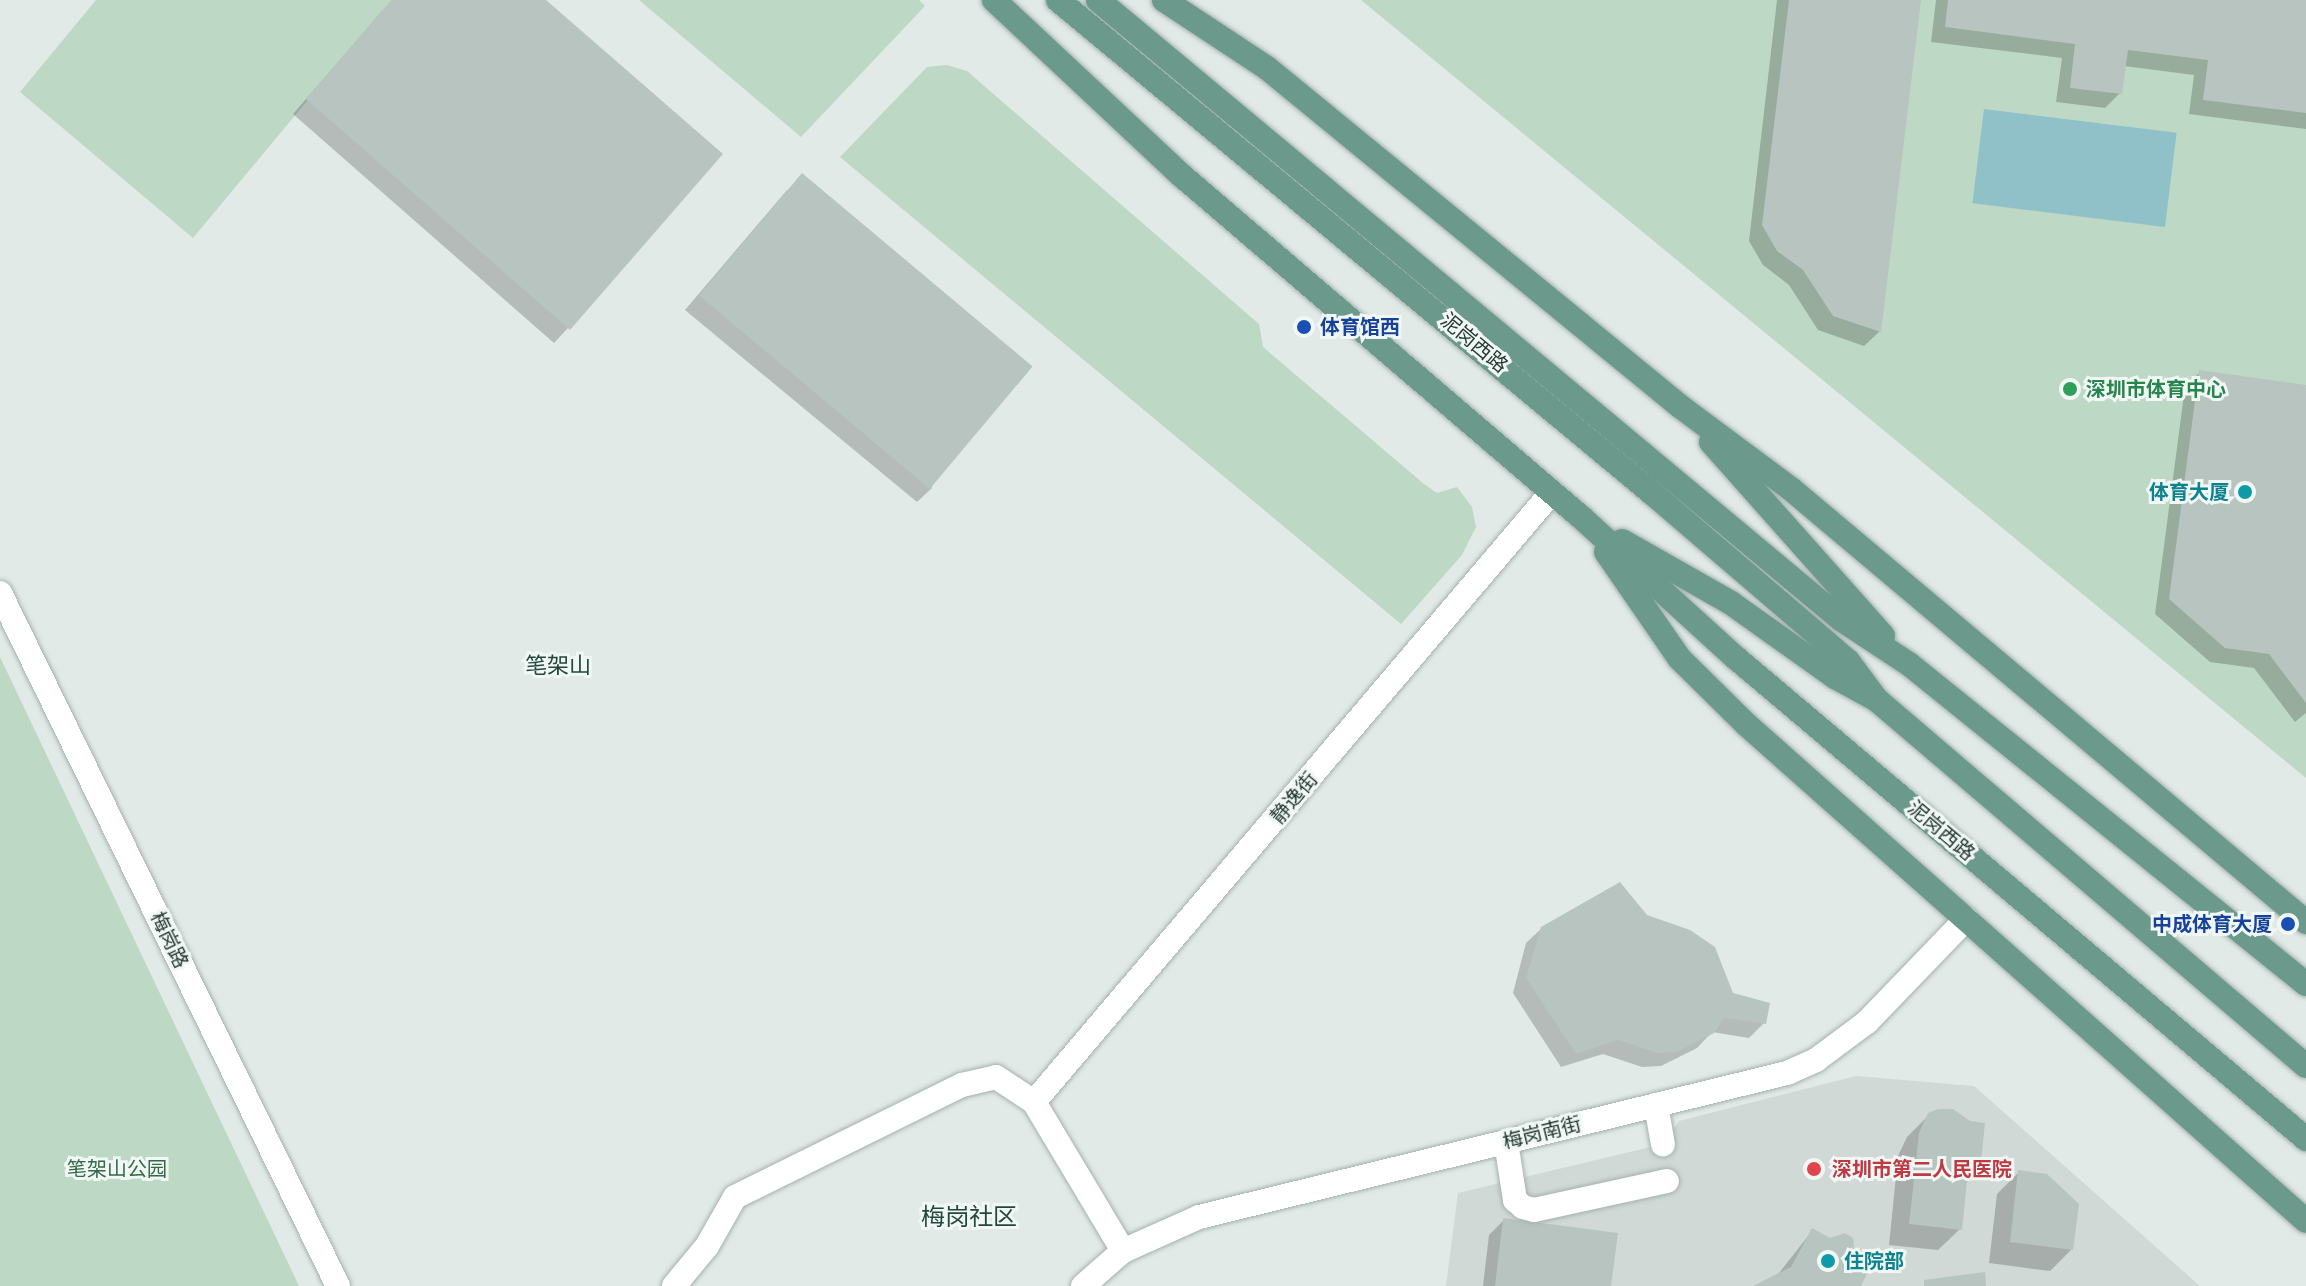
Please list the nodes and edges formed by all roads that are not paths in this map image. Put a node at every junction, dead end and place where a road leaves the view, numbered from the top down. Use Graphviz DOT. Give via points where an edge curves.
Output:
graph roads {
  1 [pos="994,0"];
  2 [pos="1058,0"];
  3 [pos="1098,0"];
  4 [pos="1164,0"];
  5 [pos="1681,407"];
  6 [pos="1552,492"];
  7 [pos="1582,518"];
  8 [pos="0,593"];
  9 [pos="1909,664"];
  10 [pos="1877,700"];
  11 [pos="1966,919"];
  12 [pos="2306,922"];
  13 [pos="2306,984"];
  14 [pos="2306,1066"];
  15 [pos="1034,1102"];
  16 [pos="1656,1105"];
  17 [pos="2306,1139"];
  18 [pos="1506,1142"];
  19 [pos="1663,1144"];
  20 [pos="1667,1181"];
  21 [pos="2306,1221"];
  22 [pos="1123,1251"];
  23 [pos="338,1286"];
  24 [pos="674,1286"];
  25 [pos="1083,1286"];
  1 -- 6 [label="main road, 泥岗西路" via="1181,175"];
  2 -- 10 [label="main road, 泥岗西路" via="1652,493 1848,661"];
  3 -- 9 [label="main road, 泥岗西路" via="1720,521 1842,620"];
  4 -- 5 [label="main road, 泥岗西路" via="1267,68"];
  5 -- 9 [label="main road, 泥岗西路"];
  5 -- 12 [label="main road, 泥岗西路" via="1791,489"];
  6 -- 7 [label="main road, 泥岗西路"];
  6 -- 15 [label="street, 静逸街"];
  7 -- 10 [label="main road, 泥岗西路" via="1731,603 1835,677"];
  7 -- 11 [label="main road" via="1679,658 1818,790"];
  7 -- 17 [label="main road, 泥岗西路" via="1748,668"];
  8 -- 23 [label="street, 梅岗路"];
  9 -- 13 [label="main road, 泥岗西路"];
  10 -- 14 [label="main road, 泥岗西路"];
  11 -- 16 [label="street, 梅岗南街" via="1867,1022 1816,1060 1787,1073"];
  11 -- 21 [label="main road"];
  15 -- 22 [label="street"];
  15 -- 24 [label="street" via="996,1077 962,1085 735,1197 707,1246"];
  16 -- 18 [label="street, 梅岗南街"];
  16 -- 19 [label="street"];
  18 -- 20 [label="street" via="1515,1200 1534,1210"];
  18 -- 22 [label="street, 梅岗南街" via="1199,1217"];
  22 -- 25 [label="street, 梅岗南街"];
}
